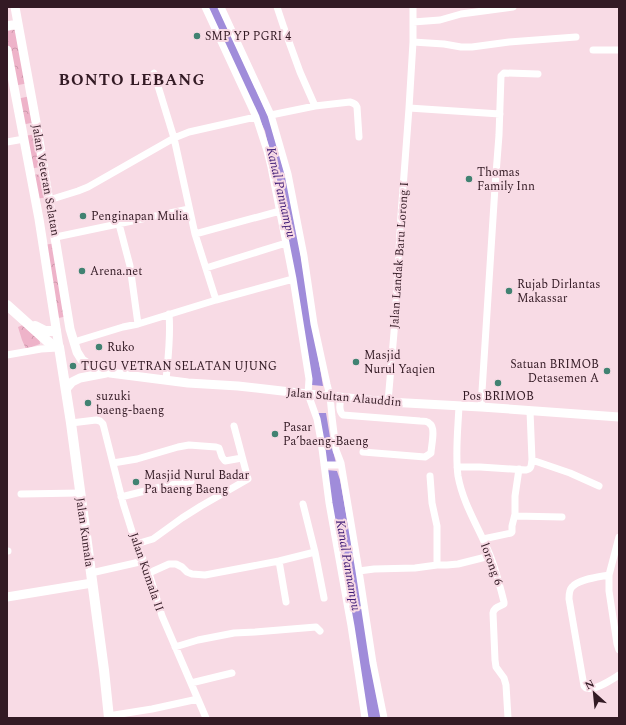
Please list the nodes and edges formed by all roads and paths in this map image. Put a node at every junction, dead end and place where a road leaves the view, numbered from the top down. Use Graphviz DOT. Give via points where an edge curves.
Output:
graph roads {
  1 [pos="15,7"];
  2 [pos="205,7"];
  3 [pos="221,7"];
  4 [pos="278,7"];
  5 [pos="413,7"];
  6 [pos="513,7"];
  7 [pos="413,22"];
  8 [pos="18,24"];
  9 [pos="7,26"];
  10 [pos="576,37"];
  11 [pos="413,42"];
  12 [pos="7,50"];
  13 [pos="593,50"];
  14 [pos="619,50"];
  15 [pos="9,71"];
  16 [pos="154,73"];
  17 [pos="538,74"];
  18 [pos="315,106"];
  19 [pos="409,108"];
  20 [pos="271,114"];
  21 [pos="500,114"];
  22 [pos="256,116"];
  23 [pos="359,137"];
  24 [pos="174,138"];
  25 [pos="24,139"];
  26 [pos="7,142"];
  27 [pos="49,200"];
  28 [pos="189,209"];
  29 [pos="280,211"];
  30 [pos="119,224"];
  31 [pos="195,234"];
  32 [pos="56,237"];
  33 [pos="286,243"];
  34 [pos="206,268"];
  35 [pos="293,279"];
  36 [pos="216,300"];
  37 [pos="7,305"];
  38 [pos="169,314"];
  39 [pos="24,320"];
  40 [pos="138,324"];
  41 [pos="70,329"];
  42 [pos="56,331"];
  43 [pos="74,342"];
  44 [pos="59,347"];
  45 [pos="77,352"];
  46 [pos="7,355"];
  47 [pos="110,373"];
  48 [pos="166,380"];
  49 [pos="66,389"];
  50 [pos="308,394"];
  51 [pos="330,396"];
  52 [pos="341,397"];
  53 [pos="388,402"];
  54 [pos="459,406"];
  55 [pos="481,407"];
  56 [pos="530,411"];
  57 [pos="619,417"];
  58 [pos="71,423"];
  59 [pos="234,426"];
  60 [pos="363,452"];
  61 [pos="242,458"];
  62 [pos="532,460"];
  63 [pos="113,463"];
  64 [pos="326,465"];
  65 [pos="339,465"];
  66 [pos="457,467"];
  67 [pos="519,469"];
  68 [pos="430,476"];
  69 [pos="191,481"];
  70 [pos="599,486"];
  71 [pos="80,493"];
  72 [pos="21,494"];
  73 [pos="121,497"];
  74 [pos="303,504"];
  75 [pos="515,516"];
  76 [pos="562,517"];
  77 [pos="619,537"];
  78 [pos="483,539"];
  79 [pos="136,544"];
  80 [pos="315,552"];
  81 [pos="490,556"];
  82 [pos="144,561"];
  83 [pos="279,561"];
  84 [pos="437,565"];
  85 [pos="359,571"];
  86 [pos="149,573"];
  87 [pos="609,575"];
  88 [pos="91,578"];
  89 [pos="7,597"];
  90 [pos="324,598"];
  91 [pos="286,602"];
  92 [pos="320,631"];
  93 [pos="175,647"];
  94 [pos="619,650"];
  95 [pos="232,673"];
  96 [pos="619,675"];
  97 [pos="191,683"];
  98 [pos="198,699"];
  99 [pos="108,717"];
  100 [pos="206,718"];
  101 [pos="365,718"];
  102 [pos="384,718"];
  103 [pos="508,718"];
  1 -- 8 [label="main road, Jalan Veteran Selatan"];
  2 -- 22 [label="street"];
  3 -- 20 [label="street"];
  4 -- 18 [label="street" via="289,43"];
  5 -- 7 [label="street, Jalan Landak Baru Lorong I"];
  6 -- 7 [label="street" via="461,14 440,20"];
  7 -- 11 [label="street, Jalan Landak Baru Lorong I"];
  8 -- 9 [label="main road"];
  8 -- 27 [label="main road, Jalan Veteran Selatan"];
  10 -- 11 [label="street" via="472,47"];
  11 -- 19 [label="street, Jalan Landak Baru Lorong I"];
  12 -- 15 [label="main road, Jalan Veteran Selatan"];
  13 -- 14 [label="street"];
  15 -- 25 [label="main road, Jalan Veteran Selatan"];
  16 -- 24 [label="street"];
  17 -- 21 [label="street" via="504,73 501,76"];
  18 -- 20 [label="street"];
  18 -- 23 [label="street" via="350,102 356,104"];
  19 -- 21 [label="street"];
  19 -- 53 [label="street, Jalan Landak Baru Lorong I"];
  20 -- 51 [label="street" via="288,174 314,324"];
  21 -- 55 [label="street"];
  22 -- 24 [label="street"];
  22 -- 29 [label="street" via="271,167"];
  24 -- 27 [label="street" via="88,187"];
  24 -- 28 [label="street"];
  25 -- 26 [label="street"];
  25 -- 42 [label="main road, Jalan Veteran Selatan"];
  27 -- 32 [label="main road, Jalan Veteran Selatan"];
  28 -- 30 [label="street"];
  28 -- 31 [label="street"];
  29 -- 31 [label="street"];
  29 -- 33 [label="street"];
  30 -- 32 [label="street"];
  30 -- 40 [label="street" via="130,266"];
  31 -- 34 [label="street"];
  32 -- 41 [label="main road, Jalan Veteran Selatan"];
  33 -- 34 [label="street"];
  33 -- 35 [label="street"];
  34 -- 36 [label="street"];
  35 -- 36 [label="street"];
  35 -- 50 [label="street" via="309,379"];
  36 -- 38 [label="street"];
  37 -- 39 [label="main road"];
  38 -- 40 [label="street"];
  38 -- 48 [label="street" via="170,342"];
  39 -- 42 [label="main road" via="45,331"];
  39 -- 44 [label="main road" via="51,344"];
  40 -- 43 [label="street"];
  41 -- 42 [label="main road"];
  41 -- 43 [label="main road, Jalan Veteran Selatan"];
  42 -- 44 [label="main road, Jalan Veteran Selatan"];
  43 -- 45 [label="main road, Jalan Veteran Selatan"];
  44 -- 46 [label="street"];
  44 -- 49 [label="main road, Jalan Kumala"];
  45 -- 47 [label="main road, Jalan Sultan Alauddin" via="88,364"];
  47 -- 48 [label="main road, Jalan Sultan Alauddin"];
  47 -- 49 [label="main road" via="80,378"];
  48 -- 50 [label="main road, Jalan Sultan Alauddin"];
  49 -- 58 [label="main road, Jalan Kumala"];
  50 -- 51 [label="main road, Jalan Sultan Alauddin"];
  50 -- 64 [label="street" via="319,429"];
  51 -- 52 [label="main road, Jalan Sultan Alauddin"];
  51 -- 65 [label="street"];
  52 -- 53 [label="main road, Jalan Sultan Alauddin"];
  52 -- 60 [label="street" via="340,413 343,415 428,422 432,427 431,453 425,457"];
  53 -- 54 [label="main road, Jalan Sultan Alauddin"];
  54 -- 55 [label="main road, Jalan Sultan Alauddin"];
  54 -- 66 [label="street, lorong 6"];
  55 -- 56 [label="main road, Jalan Sultan Alauddin"];
  56 -- 57 [label="main road, Jalan Sultan Alauddin"];
  56 -- 62 [label="street"];
  58 -- 63 [label="street, Jalan Kumala II" via="96,420 101,422"];
  58 -- 71 [label="main road, Jalan Kumala"];
  59 -- 61 [label="street"];
  61 -- 63 [label="street" via="225,461 216,447 189,445"];
  61 -- 79 [label="street" via="248,479 201,506 153,539"];
  62 -- 67 [label="street" via="529,469"];
  62 -- 70 [label="street"];
  63 -- 73 [label="street, Jalan Kumala II"];
  64 -- 65 [label="street"];
  64 -- 101 [label="street" via="329,503"];
  65 -- 85 [label="street"];
  66 -- 67 [label="street"];
  66 -- 78 [label="street, lorong 6" via="466,502"];
  67 -- 75 [label="street"];
  68 -- 84 [label="street" via="437,526"];
  69 -- 73 [label="street"];
  71 -- 72 [label="street"];
  71 -- 88 [label="main road, Jalan Kumala"];
  73 -- 79 [label="street, Jalan Kumala II"];
  74 -- 80 [label="street"];
  75 -- 76 [label="street"];
  75 -- 78 [label="street" via="511,533"];
  77 -- 87 [label="street"];
  78 -- 81 [label="street, lorong 6"];
  79 -- 82 [label="street, Jalan Kumala II"];
  80 -- 83 [label="street"];
  80 -- 90 [label="street"];
  81 -- 84 [label="street" via="458,564"];
  81 -- 103 [label="street, lorong 6" via="504,602 503,605 496,607 493,613 495,660 506,685"];
  82 -- 86 [label="street, Jalan Kumala II"];
  82 -- 88 [label="street"];
  83 -- 86 [label="street" via="205,575 192,574 176,564 169,564"];
  83 -- 91 [label="street"];
  84 -- 85 [label="street"];
  85 -- 102 [label="street"];
  86 -- 93 [label="street, Jalan Kumala II"];
  87 -- 94 [label="street" via="609,591"];
  87 -- 96 [label="street" via="572,586 569,599 584,686 589,689"];
  88 -- 89 [label="main road"];
  88 -- 99 [label="main road, Jalan Kumala"];
  92 -- 93 [label="street" via="316,627 234,633"];
  93 -- 97 [label="street, Jalan Kumala II"];
  95 -- 97 [label="street"];
  97 -- 98 [label="street, Jalan Kumala II"];
  98 -- 99 [label="street"];
  98 -- 100 [label="street, Jalan Kumala II"];
}
